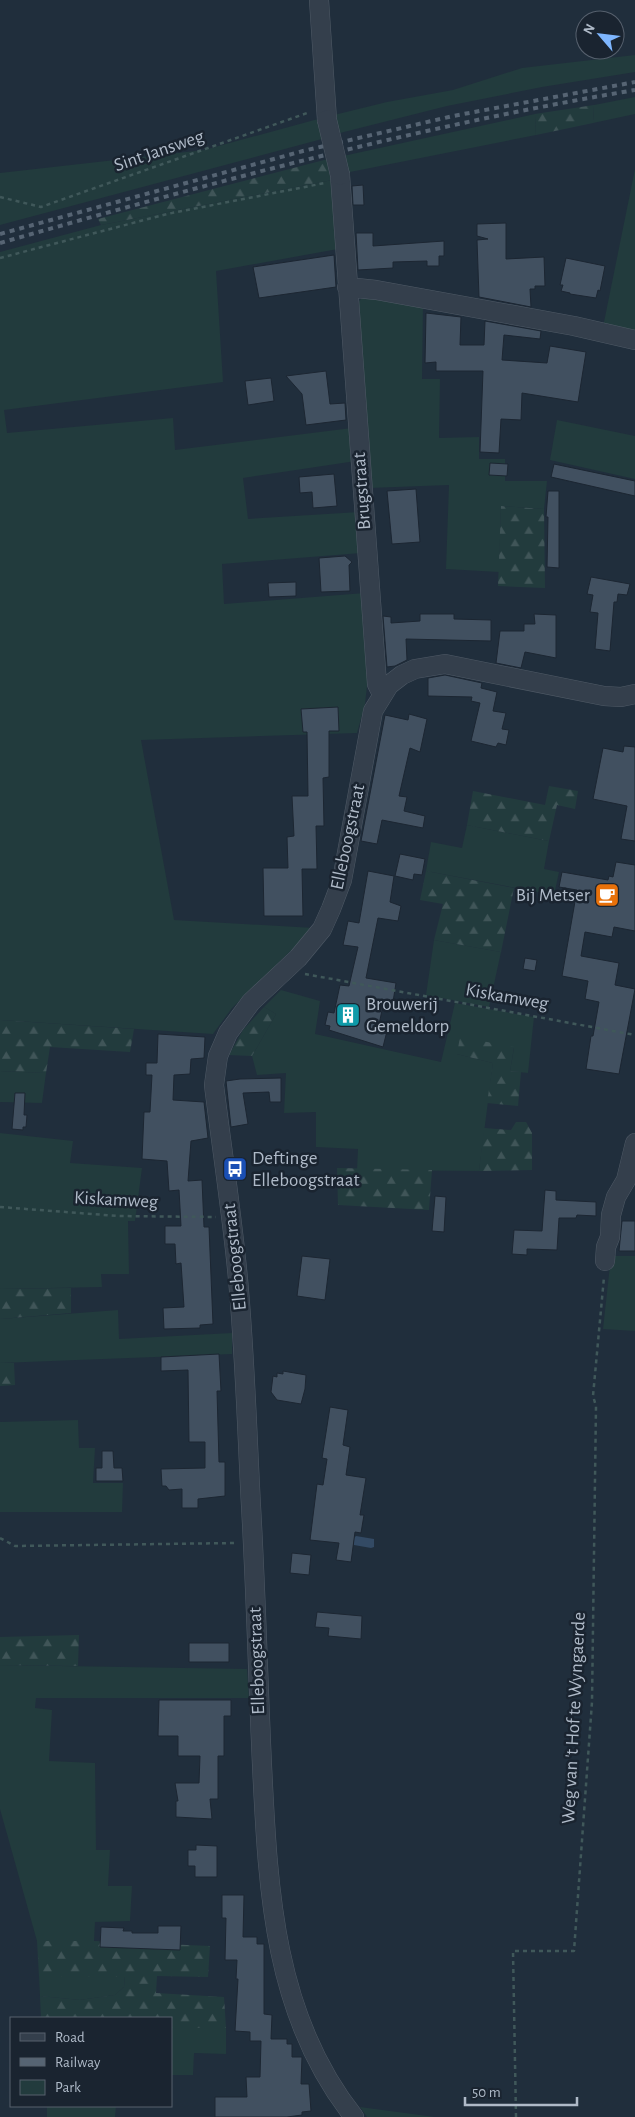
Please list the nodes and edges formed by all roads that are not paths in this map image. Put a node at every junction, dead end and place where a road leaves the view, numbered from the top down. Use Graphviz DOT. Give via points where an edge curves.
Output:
graph roads {
  1 [pos="318,0"];
  2 [pos="347,287"];
  3 [pos="635,340"];
  4 [pos="382,694"];
  5 [pos="635,694"];
  6 [pos="635,1143"];
  7 [pos="605,1261"];
  8 [pos="354,2117"];
  1 -- 2 [label="street, Brugstraat, bridge" via="326,114 340,178"];
  2 -- 3 [label="street" via="574,326"];
  2 -- 4 [label="street, Brugstraat" via="377,684"];
  4 -- 5 [label="street, Elleboogstraat" via="402,675 415,669 445,664 604,696"];
  4 -- 8 [label="street, Elleboogstraat" via="373,711 342,880 322,929 298,958 242,1012 218,1056 214,1085 242,1323 271,1902 287,1985 304,2030 325,2072"];
  6 -- 7 [label="street" via="626,1180 616,1197 611,1216"];
}
